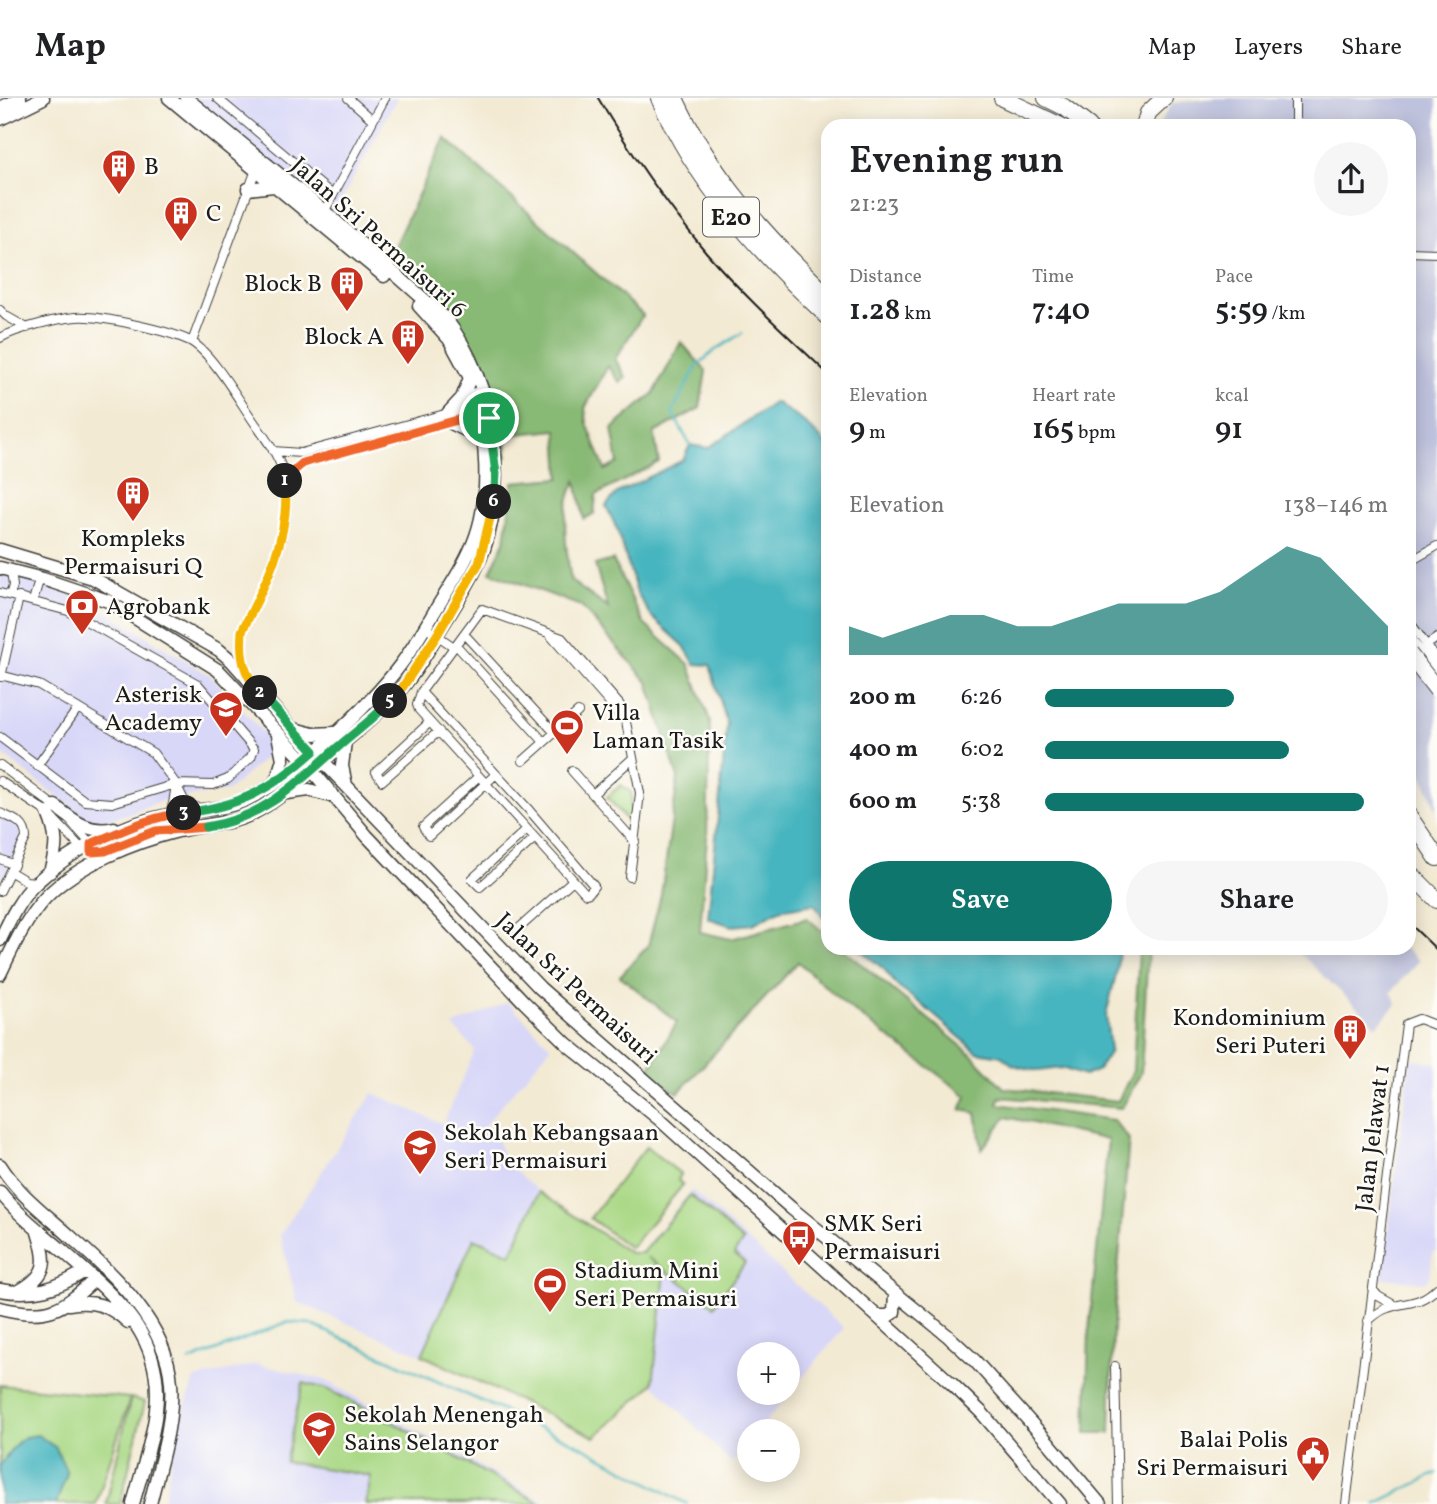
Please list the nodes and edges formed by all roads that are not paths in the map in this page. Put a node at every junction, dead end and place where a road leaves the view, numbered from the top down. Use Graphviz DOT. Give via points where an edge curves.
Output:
graph roads {
  1 [pos="20,98"];
  2 [pos="43,98"];
  3 [pos="169,98"];
  4 [pos="186,98"];
  5 [pos="217,98"];
  6 [pos="348,98"];
  7 [pos="385,98"];
  8 [pos="659,98"];
  9 [pos="675,98"];
  10 [pos="1002,98"];
  11 [pos="1046,98"];
  12 [pos="1164,98"];
  13 [pos="1295,98"];
  14 [pos="0,108"];
  15 [pos="0,119"];
  16 [pos="1047,119"];
  17 [pos="1080,119"];
  18 [pos="1146,119"];
  19 [pos="1295,119"];
  20 [pos="373,120"];
  21 [pos="258,165"];
  22 [pos="273,186"];
  23 [pos="248,190"];
  24 [pos="333,195"];
  25 [pos="321,217"];
  26 [pos="1416,252"];
  27 [pos="1437,253"];
  28 [pos="821,289"];
  29 [pos="0,310"];
  30 [pos="821,310"];
  31 [pos="27,328"];
  32 [pos="0,338"];
  33 [pos="192,342"];
  34 [pos="470,378"];
  35 [pos="483,408"];
  36 [pos="449,417"];
  37 [pos="482,438"];
  38 [pos="274,451"];
  39 [pos="285,478"];
  40 [pos="1437,546"];
  41 [pos="0,550"];
  42 [pos="1416,558"];
  43 [pos="5,569"];
  44 [pos="43,579"];
  45 [pos="0,593"];
  46 [pos="15,596"];
  47 [pos="33,601"];
  48 [pos="425,627"];
  49 [pos="1416,632"];
  50 [pos="464,634"];
  51 [pos="442,638"];
  52 [pos="1437,638"];
  53 [pos="418,639"];
  54 [pos="455,646"];
  55 [pos="1425,646"];
  56 [pos="1416,651"];
  57 [pos="438,653"];
  58 [pos="1437,660"];
  59 [pos="1416,662"];
  60 [pos="1437,676"];
  61 [pos="1,677"];
  62 [pos="246,677"];
  63 [pos="1437,691"];
  64 [pos="421,692"];
  65 [pos="78,708"];
  66 [pos="578,712"];
  67 [pos="430,722"];
  68 [pos="292,729"];
  69 [pos="439,731"];
  70 [pos="555,733"];
  71 [pos="278,734"];
  72 [pos="0,737"];
  73 [pos="340,737"];
  74 [pos="544,742"];
  75 [pos="318,756"];
  76 [pos="634,758"];
  77 [pos="523,761"];
  78 [pos="0,765"];
  79 [pos="37,766"];
  80 [pos="307,766"];
  81 [pos="572,771"];
  82 [pos="496,774"];
  83 [pos="479,776"];
  84 [pos="0,780"];
  85 [pos="276,782"];
  86 [pos="176,784"];
  87 [pos="486,784"];
  88 [pos="346,785"];
  89 [pos="285,793"];
  90 [pos="593,794"];
  91 [pos="331,796"];
  92 [pos="52,810"];
  93 [pos="203,811"];
  94 [pos="0,813"];
  95 [pos="169,814"];
  96 [pos="139,823"];
  97 [pos="1416,826"];
  98 [pos="527,829"];
  99 [pos="179,831"];
  100 [pos="535,838"];
  101 [pos="635,842"];
  102 [pos="88,848"];
  103 [pos="1437,858"];
  104 [pos="0,859"];
  105 [pos="12,869"];
  106 [pos="50,872"];
  107 [pos="630,877"];
  108 [pos="1416,879"];
  109 [pos="573,880"];
  110 [pos="36,882"];
  111 [pos="0,891"];
  112 [pos="47,897"];
  113 [pos="1437,900"];
  114 [pos="517,930"];
  115 [pos="2,933"];
  116 [pos="0,974"];
  117 [pos="1437,1026"];
  118 [pos="666,1099"];
  119 [pos="659,1119"];
  120 [pos="0,1165"];
  121 [pos="0,1192"];
  122 [pos="53,1222"];
  123 [pos="37,1229"];
  124 [pos="91,1274"];
  125 [pos="1437,1288"];
  126 [pos="1373,1290"];
  127 [pos="0,1293"];
  128 [pos="15,1293"];
  129 [pos="895,1294"];
  130 [pos="61,1305"];
  131 [pos="138,1306"];
  132 [pos="1396,1306"];
  133 [pos="6,1309"];
  134 [pos="878,1315"];
  135 [pos="1368,1321"];
  136 [pos="146,1340"];
  137 [pos="1115,1366"];
  138 [pos="141,1474"];
  139 [pos="156,1478"];
  140 [pos="133,1504"];
  141 [pos="150,1504"];
  142 [pos="1060,1504"];
  143 [pos="1100,1504"];
  144 [pos="1118,1504"];
  145 [pos="1346,1504"];
  1 -- 14 [label="street"];
  2 -- 15 [label="street"];
  3 -- 21 [label="street, Jalan Sri Permaisuri 6"];
  4 -- 21 [label="street, Jalan Sri Permaisuri 6"];
  5 -- 24 [label="street"];
  6 -- 20 [label="street"];
  7 -- 20 [label="street"];
  8 -- 30 [label="highway, E20" via="693,164 733,220"];
  9 -- 28 [label="highway, E20" via="710,163 741,205"];
  10 -- 16 [label="highway"];
  11 -- 17 [label="highway"];
  12 -- 18 [label="highway"];
  13 -- 19 [label="street"];
  20 -- 24 [label="street"];
  21 -- 22 [label="street, Jalan Sri Permaisuri 6"];
  21 -- 23 [label="street"];
  21 -- 25 [label="street, Jalan Sri Permaisuri 6"];
  22 -- 23 [label="street"];
  22 -- 25 [label="street, Jalan Sri Permaisuri 6"];
  23 -- 33 [label="street"];
  24 -- 25 [label="street"];
  25 -- 34 [label="street, Jalan Sri Permaisuri 6" via="430,316"];
  25 -- 35 [label="street, Jalan Sri Permaisuri 6" via="445,318 467,350"];
  26 -- 27 [label="street"];
  29 -- 31 [label="street"];
  31 -- 32 [label="street"];
  31 -- 33 [label="street" via="78,317"];
  33 -- 38 [label="street" via="217,368"];
  34 -- 35 [label="street, Jalan Sri Permaisuri 6"];
  34 -- 36 [label="street"];
  35 -- 36 [label="street"];
  35 -- 37 [label="street, Jalan Sri Permaisuri 6"];
  35 -- 51 [label="street, Jalan Sri Permaisuri 6" via="496,474 487,535 479,563"];
  36 -- 37 [label="street"];
  36 -- 38 [label="street" via="301,453"];
  36 -- 39 [label="street" via="303,463"];
  37 -- 48 [label="street, Jalan Sri Permaisuri 6" via="485,474 477,534"];
  38 -- 39 [label="street"];
  39 -- 62 [label="street" via="285,521 275,558 242,631"];
  40 -- 42 [label="street"];
  41 -- 62 [label="street, Jalan Sri Permaisuri" via="93,578 219,650"];
  43 -- 44 [label="street, Jalan Sri Permaisuri"];
  43 -- 46 [label="street"];
  44 -- 47 [label="street"];
  44 -- 71 [label="street, Jalan Sri Permaisuri" via="108,601 207,661"];
  45 -- 46 [label="street"];
  46 -- 47 [label="street"];
  46 -- 61 [label="street"];
  47 -- 86 [label="street" via="68,611 198,684 253,745 251,757 226,780 213,785"];
  48 -- 51 [label="street"];
  48 -- 53 [label="street, Jalan Sri Permaisuri 6"];
  49 -- 55 [label="street"];
  50 -- 54 [label="street"];
  50 -- 70 [label="street"];
  50 -- 76 [label="street" via="482,609 548,633 626,722"];
  51 -- 54 [label="street"];
  51 -- 57 [label="street, Jalan Sri Permaisuri 6"];
  52 -- 55 [label="street"];
  53 -- 57 [label="street"];
  53 -- 73 [label="street, Jalan Sri Permaisuri 6"];
  54 -- 57 [label="street"];
  54 -- 74 [label="street"];
  55 -- 58 [label="street"];
  56 -- 60 [label="highway"];
  57 -- 64 [label="street"];
  57 -- 73 [label="street, Jalan Sri Permaisuri 6" via="394,697"];
  59 -- 63 [label="highway, bridge"];
  61 -- 65 [label="street" via="39,685"];
  62 -- 68 [label="street, Jalan Sri Permaisuri"];
  64 -- 67 [label="street" via="417,705"];
  64 -- 82 [label="street"];
  65 -- 79 [label="street"];
  65 -- 86 [label="street" via="153,753"];
  66 -- 70 [label="street"];
  67 -- 69 [label="street"];
  67 -- 69 [label="street" via="376,772 382,780"];
  68 -- 73 [label="street"];
  68 -- 75 [label="street, Jalan Sri Permaisuri"];
  69 -- 83 [label="street"];
  70 -- 74 [label="street"];
  71 -- 80 [label="street, Jalan Sri Permaisuri"];
  71 -- 85 [label="street" via="283,759"];
  72 -- 79 [label="street"];
  73 -- 75 [label="street, Jalan Sri Permaisuri 6"];
  73 -- 88 [label="street"];
  74 -- 77 [label="street"];
  75 -- 80 [label="street, Jalan Sri Permaisuri 6"];
  75 -- 88 [label="street, Jalan Sri Permaisuri"];
  76 -- 90 [label="street"];
  76 -- 101 [label="street" via="640,793"];
  78 -- 92 [label="street"];
  79 -- 86 [label="street" via="88,802 112,803"];
  80 -- 85 [label="street"];
  80 -- 89 [label="street"];
  80 -- 91 [label="street, Jalan Sri Permaisuri"];
  81 -- 90 [label="street"];
  82 -- 87 [label="street"];
  82 -- 109 [label="street" via="593,889 586,894"];
  83 -- 87 [label="street"];
  83 -- 87 [label="street" via="423,827 429,836"];
  84 -- 92 [label="street"];
  85 -- 93 [label="street" via="246,800"];
  86 -- 93 [label="street" via="184,800"];
  86 -- 95 [label="street"];
  87 -- 98 [label="street"];
  88 -- 118 [label="street, Jalan Sri Permaisuri" via="540,988"];
  89 -- 91 [label="street" via="306,790"];
  89 -- 99 [label="street" via="229,823"];
  90 -- 101 [label="street"];
  91 -- 119 [label="street, Jalan Sri Permaisuri" via="524,1002 567,1044"];
  92 -- 96 [label="street" via="89,829"];
  92 -- 102 [label="street"];
  92 -- 106 [label="street" via="56,841"];
  93 -- 95 [label="street"];
  94 -- 105 [label="street" via="26,830"];
  95 -- 96 [label="street"];
  96 -- 102 [label="street"];
  97 -- 103 [label="highway"];
  98 -- 100 [label="street"];
  98 -- 100 [label="street" via="472,879 480,887"];
  99 -- 102 [label="street" via="156,831 105,851"];
  99 -- 112 [label="street" via="108,856"];
  100 -- 109 [label="street"];
  101 -- 107 [label="street"];
  102 -- 106 [label="street"];
  102 -- 112 [label="street"];
  104 -- 105 [label="street"];
  105 -- 110 [label="street" via="26,881"];
  105 -- 111 [label="street"];
  106 -- 110 [label="street"];
  108 -- 113 [label="highway"];
  109 -- 114 [label="street"];
  110 -- 115 [label="street"];
  112 -- 116 [label="street" via="23,928"];
  117 -- 126 [label="street, Jalan Jelawat 1" via="1419,1019 1406,1024"];
  118 -- 119 [label="street" via="654,1103"];
  118 -- 129 [label="street, Jalan Sri Permaisuri"];
  119 -- 134 [label="street, Jalan Sri Permaisuri"];
  120 -- 122 [label="street" via="16,1189"];
  121 -- 123 [label="street"];
  122 -- 124 [label="street" via="89,1262"];
  122 -- 131 [label="street" via="118,1280"];
  123 -- 124 [label="street"];
  123 -- 128 [label="street" via="44,1270 36,1281"];
  124 -- 128 [label="street" via="26,1294"];
  124 -- 130 [label="street" via="74,1298"];
  124 -- 131 [label="street" via="102,1275"];
  124 -- 136 [label="street"];
  125 -- 132 [label="street" via="1414,1303"];
  126 -- 132 [label="street"];
  126 -- 135 [label="street, Jalan Jelawat 1"];
  127 -- 128 [label="street"];
  127 -- 133 [label="street" via="34,1304"];
  129 -- 134 [label="street" via="894,1312"];
  129 -- 143 [label="street, Jalan Sri Permaisuri" via="975,1361"];
  130 -- 133 [label="street" via="35,1315"];
  130 -- 136 [label="street" via="85,1302 109,1307"];
  131 -- 139 [label="street" via="166,1350 171,1383"];
  132 -- 135 [label="street"];
  134 -- 142 [label="street, Jalan Sri Permaisuri" via="981,1412"];
  135 -- 145 [label="street, Jalan Jelawat 1"];
  136 -- 138 [label="street" via="158,1393"];
  137 -- 144 [label="street"];
  138 -- 139 [label="street"];
  138 -- 140 [label="street"];
  139 -- 141 [label="street"];
}
